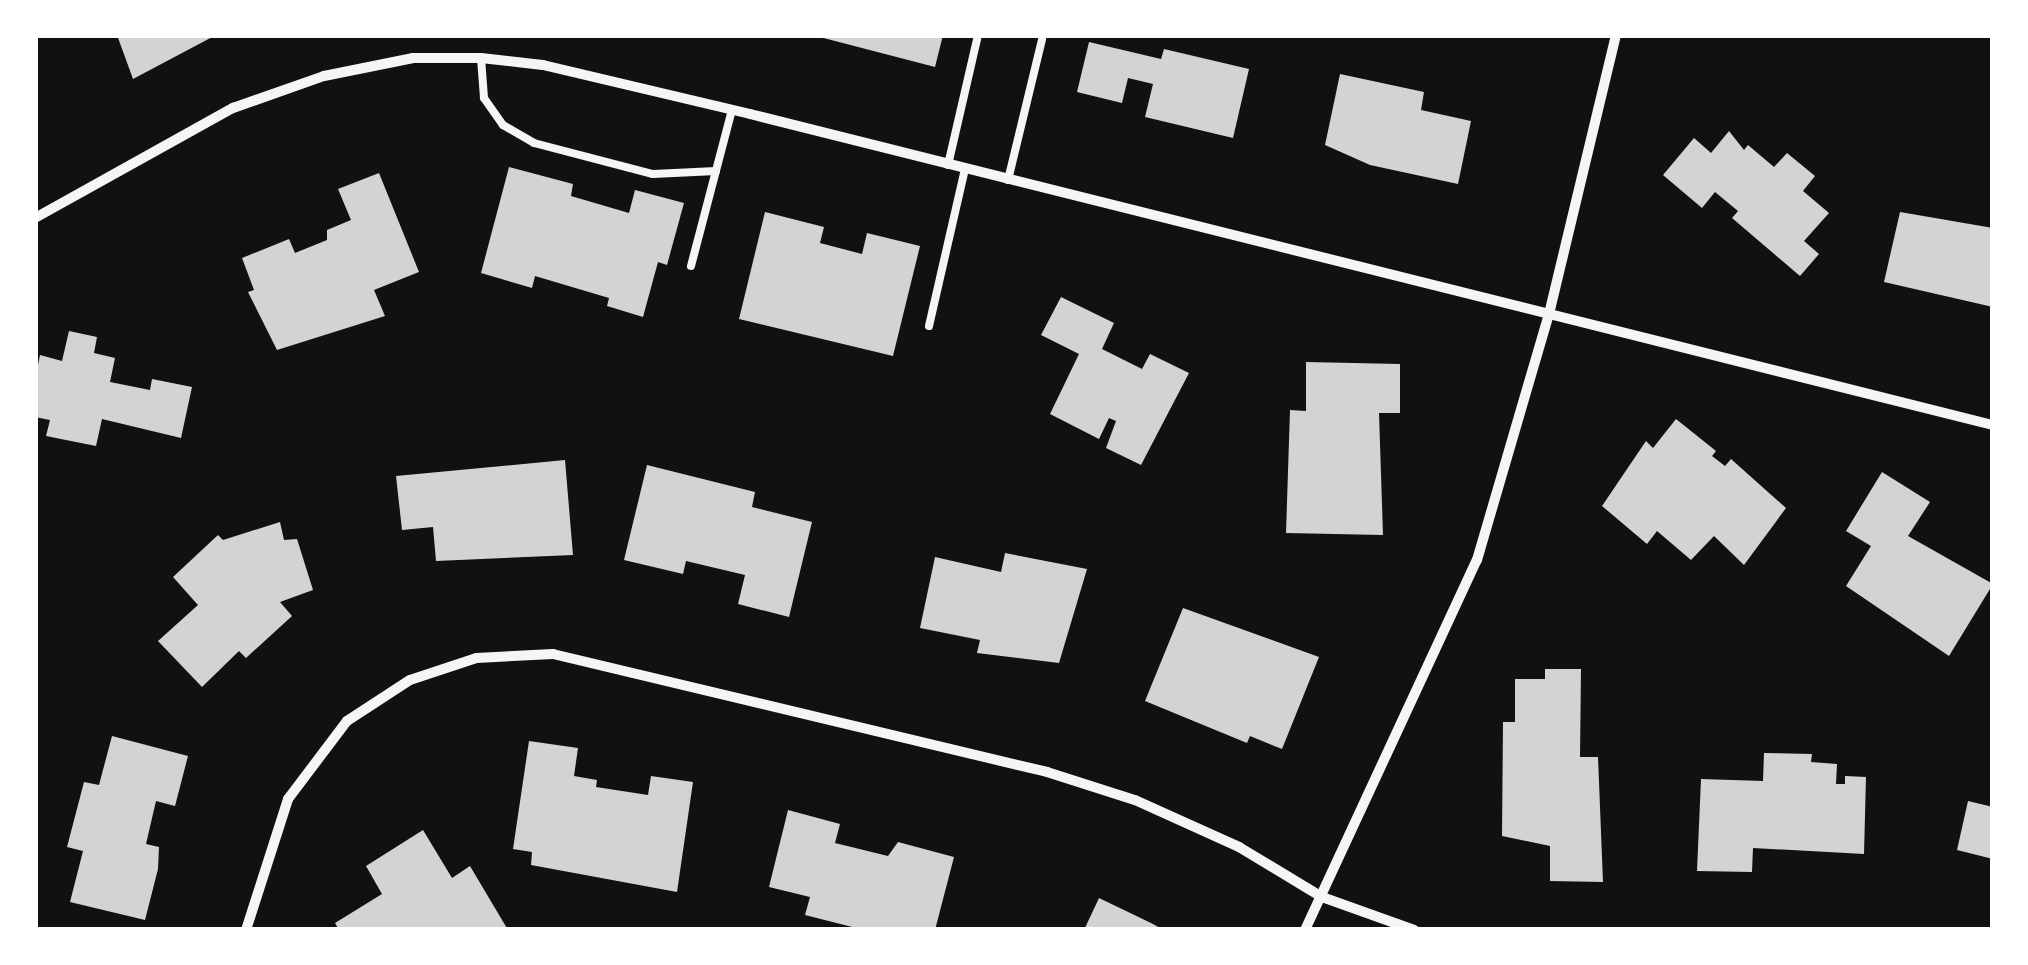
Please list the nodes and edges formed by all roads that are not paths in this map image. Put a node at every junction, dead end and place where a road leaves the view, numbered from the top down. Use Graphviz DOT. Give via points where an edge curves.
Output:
graph roads {
  1 [pos="978,35"];
  2 [pos="1616,38"];
  3 [pos="1042,39"];
  4 [pos="481,58"];
  5 [pos="732,110"];
  6 [pos="948,165"];
  7 [pos="965,169"];
  8 [pos="716,171"];
  9 [pos="1008,180"];
  10 [pos="36,214"];
  11 [pos="691,266"];
  12 [pos="1549,314"];
  13 [pos="929,326"];
  14 [pos="1993,425"];
  15 [pos="1322,897"];
  16 [pos="246,930"];
  17 [pos="1305,930"];
  18 [pos="1414,930"];
  1 -- 6 [label="lane"];
  2 -- 12 [label="street"];
  3 -- 9 [label="lane"];
  4 -- 5 [label="street"];
  4 -- 8 [label="lane" via="484,98 503,125 534,143 653,174"];
  4 -- 10 [label="street" via="413,58 324,76 233,108"];
  5 -- 6 [label="street"];
  5 -- 8 [label="lane"];
  6 -- 7 [label="street"];
  7 -- 9 [label="street"];
  7 -- 13 [label="lane"];
  8 -- 11 [label="lane"];
  9 -- 12 [label="street"];
  12 -- 14 [label="street"];
  12 -- 15 [label="street" via="1477,560"];
  15 -- 16 [label="street" via="1239,847 1135,800 1047,772 553,654 460,664 410,680 347,720 288,799"];
  15 -- 17 [label="street"];
  15 -- 18 [label="street"];
}
